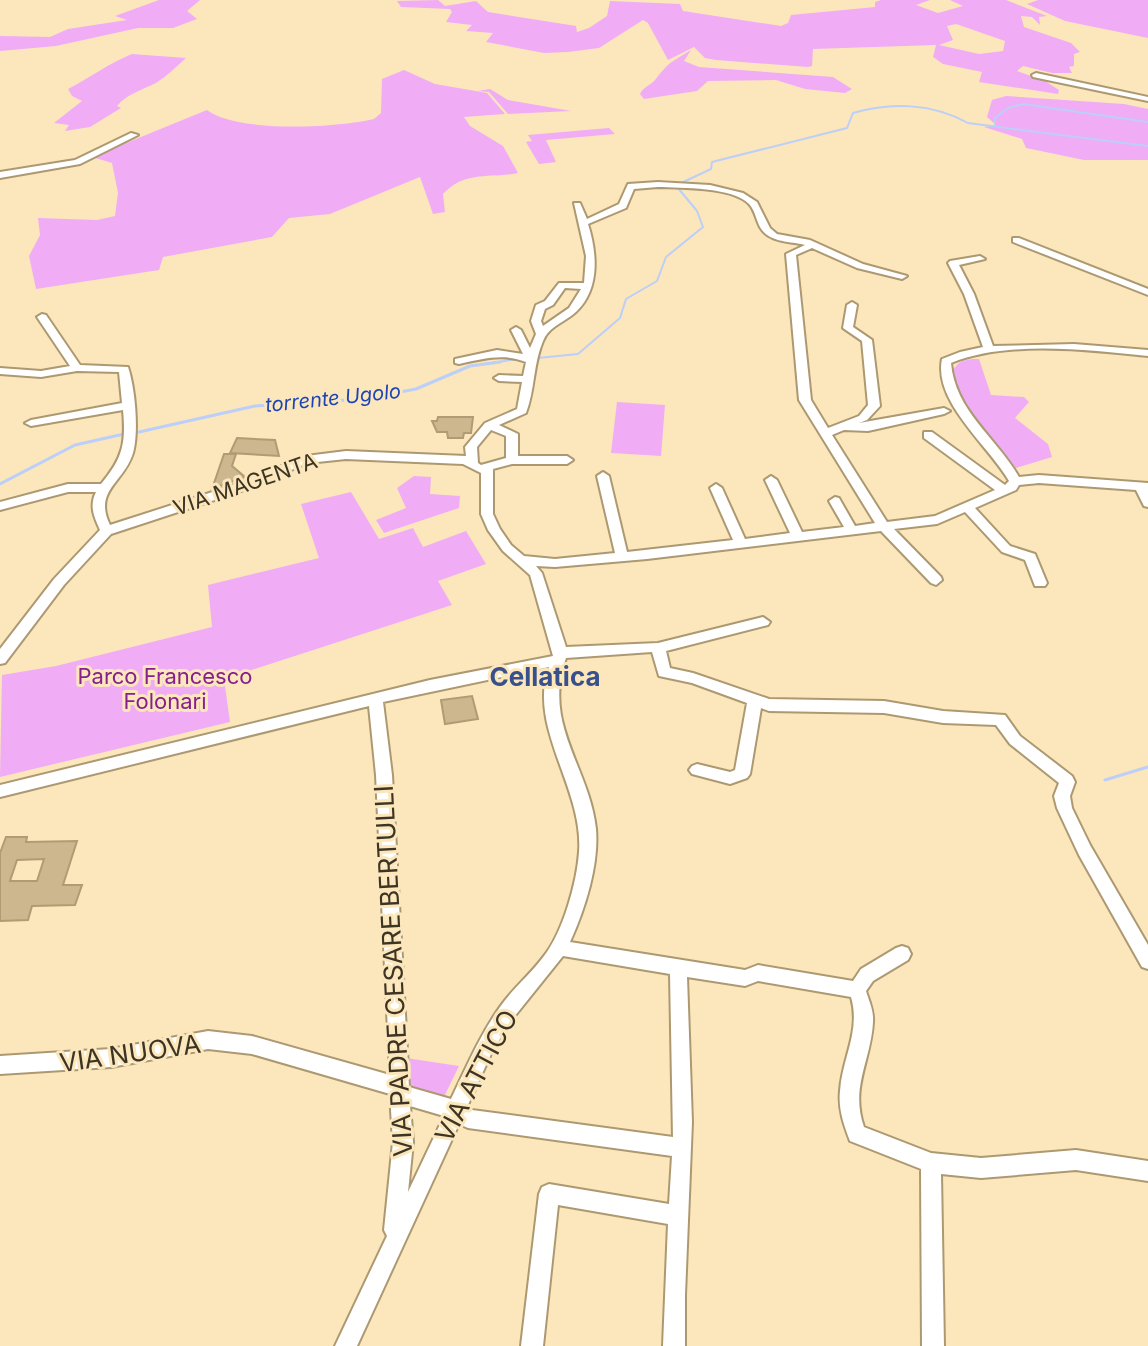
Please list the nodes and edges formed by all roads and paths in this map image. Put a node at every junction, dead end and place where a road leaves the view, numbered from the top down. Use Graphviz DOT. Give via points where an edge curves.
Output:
graph roads {
  1 [pos="1036,75"];
  2 [pos="1148,99"];
  3 [pos="134,135"];
  4 [pos="0,175"];
  5 [pos="577,205"];
  6 [pos="584,223"];
  7 [pos="1016,240"];
  8 [pos="812,245"];
  9 [pos="980,259"];
  10 [pos="902,276"];
  11 [pos="585,286"];
  12 [pos="1148,292"];
  13 [pos="852,305"];
  14 [pos="42,317"];
  15 [pos="516,330"];
  16 [pos="541,334"];
  17 [pos="990,351"];
  18 [pos="1148,353"];
  19 [pos="531,360"];
  20 [pos="459,361"];
  21 [pos="77,368"];
  22 [pos="0,371"];
  23 [pos="499,378"];
  24 [pos="528,379"];
  25 [pos="127,406"];
  26 [pos="944,411"];
  27 [pos="31,423"];
  28 [pos="489,425"];
  29 [pos="847,427"];
  30 [pos="826,433"];
  31 [pos="928,435"];
  32 [pos="386,456"];
  33 [pos="567,460"];
  34 [pos="510,462"];
  35 [pos="373,463"];
  36 [pos="480,466"];
  37 [pos="603,476"];
  38 [pos="771,480"];
  39 [pos="1015,481"];
  40 [pos="1144,486"];
  41 [pos="101,488"];
  42 [pos="716,488"];
  43 [pos="1003,490"];
  44 [pos="835,501"];
  45 [pos="1148,503"];
  46 [pos="0,506"];
  47 [pos="967,507"];
  48 [pos="884,527"];
  49 [pos="107,531"];
  50 [pos="852,531"];
  51 [pos="798,537"];
  52 [pos="741,545"];
  53 [pos="622,556"];
  54 [pos="521,560"];
  55 [pos="555,563"];
  56 [pos="536,573"];
  57 [pos="936,580"];
  58 [pos="1040,583"];
  59 [pos="763,620"];
  60 [pos="7,640"];
  61 [pos="657,648"];
  62 [pos="563,655"];
  63 [pos="0,659"];
  64 [pos="375,699"];
  65 [pos="755,701"];
  66 [pos="697,770"];
  67 [pos="0,791"];
  68 [pos="560,948"];
  69 [pos="902,954"];
  70 [pos="1148,961"];
  71 [pos="679,966"];
  72 [pos="857,990"];
  73 [pos="0,1065"];
  74 [pos="399,1090"];
  75 [pos="456,1110"];
  76 [pos="682,1148"];
  77 [pos="403,1153"];
  78 [pos="430,1163"];
  79 [pos="931,1163"];
  80 [pos="1148,1171"];
  81 [pos="676,1215"];
  82 [pos="392,1242"];
  83 [pos="346,1346"];
  84 [pos="532,1346"];
  85 [pos="674,1346"];
  86 [pos="933,1346"];
  1 -- 2 [label="street"];
  3 -- 4 [label="street" via="77,162"];
  5 -- 6 [label="street"];
  6 -- 8 [label="street" via="623,206 632,187 677,186 740,195 753,201 774,236"];
  6 -- 11 [label="street" via="591,248"];
  7 -- 12 [label="street"];
  8 -- 10 [label="street" via="860,266"];
  8 -- 30 [label="street" via="791,254 805,400"];
  9 -- 17 [label="street" via="953,263"];
  11 -- 16 [label="street" via="579,304"];
  11 -- 16 [label="street" via="562,285 540,307 536,321"];
  13 -- 29 [label="street" via="848,328 867,340 874,406"];
  14 -- 21 [label="street"];
  15 -- 19 [label="street"];
  16 -- 19 [label="street"];
  17 -- 18 [label="street" via="1087,347"];
  17 -- 39 [label="street" via="956,355 946,361 945,372 960,408"];
  19 -- 20 [label="street" via="519,353 492,353"];
  19 -- 24 [label="street"];
  21 -- 22 [label="street" via="41,374"];
  21 -- 25 [label="street" via="124,369"];
  23 -- 24 [label="street"];
  24 -- 28 [label="street" via="522,411"];
  25 -- 27 [label="street"];
  25 -- 41 [label="street" via="128,453"];
  26 -- 29 [label="street"];
  28 -- 34 [label="street" via="512,434"];
  28 -- 36 [label="street" via="471,447"];
  29 -- 30 [label="street"];
  30 -- 48 [label="street"];
  31 -- 43 [label="street"];
  32 -- 35 [label="street, VIA MAGENTA"];
  32 -- 36 [label="street, VIA MAGENTA" via="450,457"];
  32 -- 49 [label="street, VIA MAGENTA" via="346,455 287,465 235,489"];
  33 -- 34 [label="street"];
  34 -- 36 [label="street"];
  36 -- 54 [label="street" via="490,522"];
  37 -- 53 [label="street"];
  38 -- 51 [label="street"];
  39 -- 40 [label="street"];
  39 -- 43 [label="street"];
  40 -- 45 [label="street"];
  41 -- 46 [label="street" via="68,488"];
  41 -- 49 [label="street" via="98,516"];
  42 -- 52 [label="street"];
  43 -- 47 [label="street"];
  44 -- 50 [label="street"];
  47 -- 48 [label="street" via="937,520"];
  47 -- 58 [label="street" via="1006,549 1030,557"];
  48 -- 50 [label="street"];
  48 -- 57 [label="street"];
  49 -- 60 [label="street"];
  50 -- 51 [label="street"];
  51 -- 52 [label="street"];
  52 -- 53 [label="street"];
  53 -- 55 [label="street"];
  54 -- 55 [label="street"];
  54 -- 56 [label="street"];
  55 -- 56 [label="street"];
  56 -- 62 [label="street"];
  59 -- 61 [label="street"];
  60 -- 63 [label="street"];
  61 -- 62 [label="street"];
  61 -- 65 [label="street" via="664,672"];
  62 -- 64 [label="street"];
  62 -- 68 [label="street, VIA ATTICO" via="553,716 585,804 589,832"];
  64 -- 67 [label="street"];
  64 -- 74 [label="street, VIA PADRE CESARE BERTULLI" via="384,775"];
  65 -- 66 [label="street" via="742,774 730,778"];
  65 -- 70 [label="street" via="783,707 868,706 943,717 998,718 1015,740 1067,780 1062,797 1066,808"];
  68 -- 71 [label="street"];
  68 -- 75 [label="street, VIA ATTICO" via="507,1012"];
  69 -- 72 [label="street" via="867,975"];
  71 -- 72 [label="street"];
  71 -- 76 [label="street"];
  72 -- 79 [label="street" via="865,1019 846,1095 857,1134"];
  73 -- 74 [label="street, VIA NUOVA" via="111,1058 208,1040 252,1045"];
  74 -- 75 [label="street, VIA NUOVA"];
  74 -- 77 [label="street, VIA PADRE CESARE BERTULLI"];
  75 -- 76 [label="street, VIA NUOVA" via="468,1119"];
  75 -- 78 [label="street, VIA ATTICO"];
  76 -- 81 [label="street"];
  77 -- 78 [label="street" via="417,1164"];
  77 -- 82 [label="street, VIA PADRE CESARE BERTULLI"];
  78 -- 82 [label="street, VIA ATTICO"];
  79 -- 80 [label="street" via="981,1168 1076,1160"];
  79 -- 86 [label="street"];
  81 -- 84 [label="street" via="549,1194"];
  81 -- 85 [label="street"];
  82 -- 83 [label="street, VIA ATTICO"];
}
